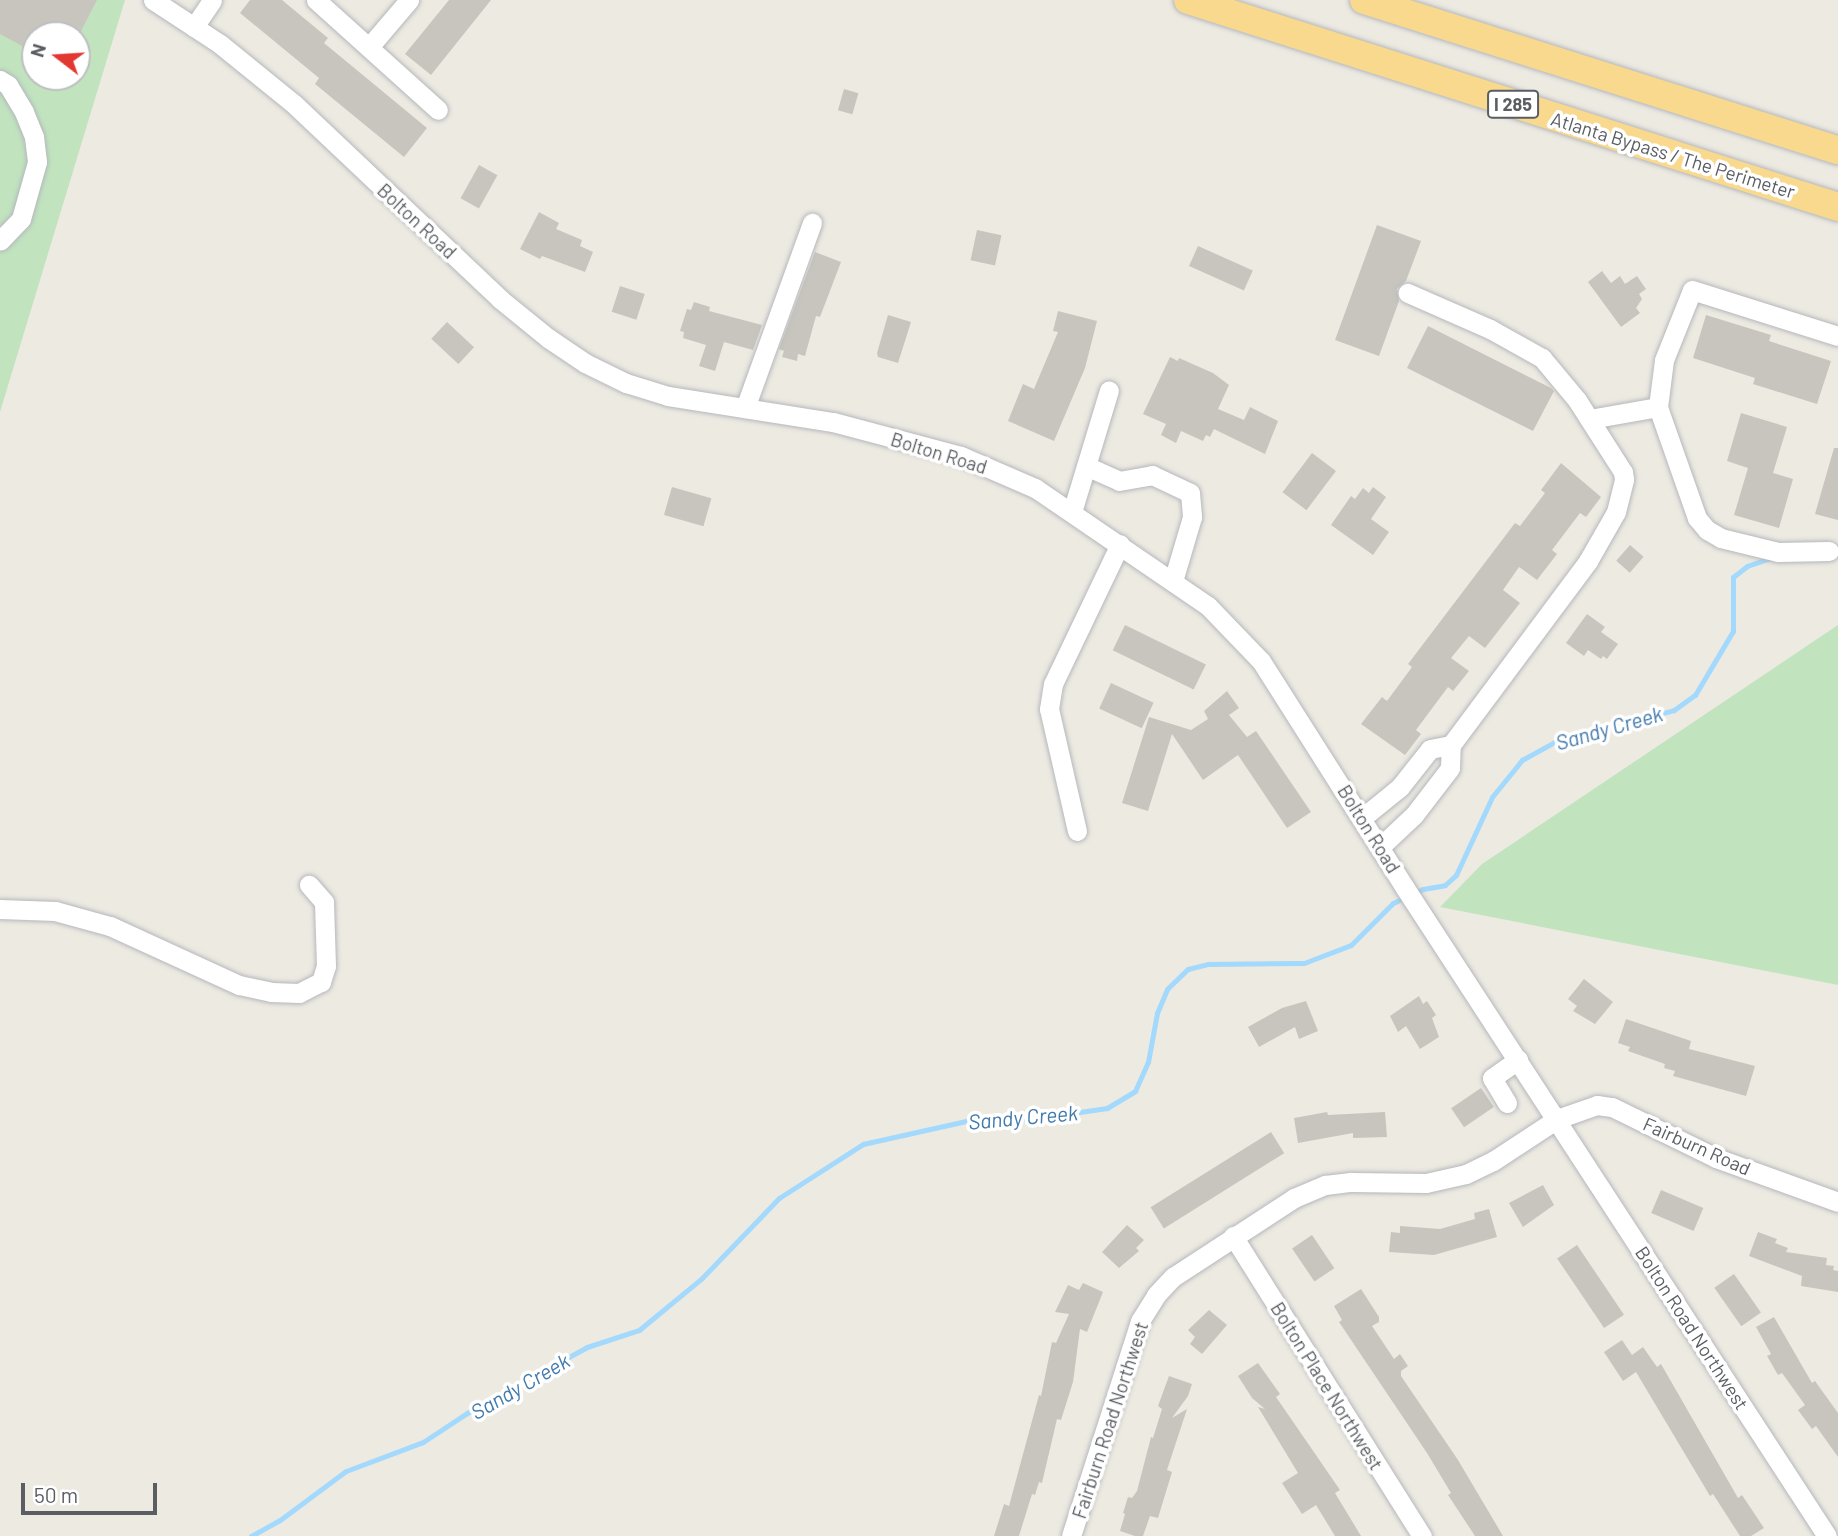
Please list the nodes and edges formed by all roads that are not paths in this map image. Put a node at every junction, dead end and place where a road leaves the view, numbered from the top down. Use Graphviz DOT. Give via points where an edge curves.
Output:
graph roads {
  1 [pos="153,0"];
  2 [pos="212,0"];
  3 [pos="316,0"];
  4 [pos="409,0"];
  5 [pos="1188,0"];
  6 [pos="1364,0"];
  7 [pos="194,27"];
  8 [pos="369,47"];
  9 [pos="0,80"];
  10 [pos="438,110"];
  11 [pos="1838,150"];
  12 [pos="1838,206"];
  13 [pos="812,223"];
  14 [pos="0,240"];
  15 [pos="1408,293"];
  16 [pos="1838,336"];
  17 [pos="1109,390"];
  18 [pos="1658,407"];
  19 [pos="745,408"];
  20 [pos="1590,419"];
  21 [pos="1086,466"];
  22 [pos="1072,512"];
  23 [pos="1120,544"];
  24 [pos="1829,551"];
  25 [pos="1173,581"];
  26 [pos="1451,745"];
  27 [pos="1404,783"];
  28 [pos="1424,801"];
  29 [pos="1362,818"];
  30 [pos="1077,831"];
  31 [pos="1380,847"];
  32 [pos="309,885"];
  33 [pos="0,909"];
  34 [pos="1518,1060"];
  35 [pos="1507,1103"];
  36 [pos="1556,1119"];
  37 [pos="1838,1202"];
  38 [pos="1233,1236"];
  39 [pos="1071,1536"];
  40 [pos="1422,1536"];
  41 [pos="1826,1536"];
  1 -- 7 [label="street, Bolton Road"];
  2 -- 7 [label="street"];
  3 -- 8 [label="street"];
  4 -- 8 [label="street"];
  5 -- 12 [label="highway, Atlanta Bypass / The Perimeter / I 285"];
  6 -- 11 [label="highway"];
  7 -- 19 [label="street, Bolton Road" via="294,104 500,299 548,338 626,383 668,396"];
  8 -- 10 [label="street"];
  9 -- 14 [label="street" via="24,112 37,162 21,219"];
  13 -- 19 [label="street"];
  15 -- 20 [label="street" via="1542,358"];
  16 -- 18 [label="street" via="1692,290 1664,360"];
  17 -- 21 [label="street"];
  18 -- 20 [label="street"];
  18 -- 24 [label="street" via="1697,518 1706,530 1778,552"];
  19 -- 22 [label="street, Bolton Road" via="833,422 961,456 1035,488"];
  20 -- 26 [label="street" via="1623,472 1616,512 1588,561"];
  21 -- 22 [label="street"];
  21 -- 25 [label="street" via="1119,481 1152,475 1190,493 1192,517"];
  22 -- 23 [label="street, Bolton Road"];
  23 -- 25 [label="street, Bolton Road"];
  23 -- 30 [label="street" via="1053,684 1049,709"];
  25 -- 29 [label="street, Bolton Road" via="1208,606 1261,662"];
  26 -- 27 [label="street" via="1430,749"];
  26 -- 28 [label="street" via="1450,768"];
  27 -- 28 [label="street"];
  27 -- 29 [label="street"];
  28 -- 31 [label="street"];
  29 -- 31 [label="street, Bolton Road"];
  31 -- 34 [label="street, Bolton Road"];
  32 -- 33 [label="street" via="324,902 326,966 321,982 299,993 239,985 110,926 66,914"];
  34 -- 35 [label="street" via="1492,1078"];
  34 -- 36 [label="street, Bolton Road"];
  36 -- 37 [label="street, Fairburn Road" via="1584,1107 1612,1107 1716,1158"];
  36 -- 38 [label="street, Fairburn Road Northwest" via="1466,1174 1426,1183 1325,1185 1294,1198"];
  36 -- 41 [label="street, Bolton Road Northwest"];
  38 -- 39 [label="street, Fairburn Road Northwest" via="1173,1277 1140,1321"];
  38 -- 40 [label="street, Bolton Place Northwest"];
}
